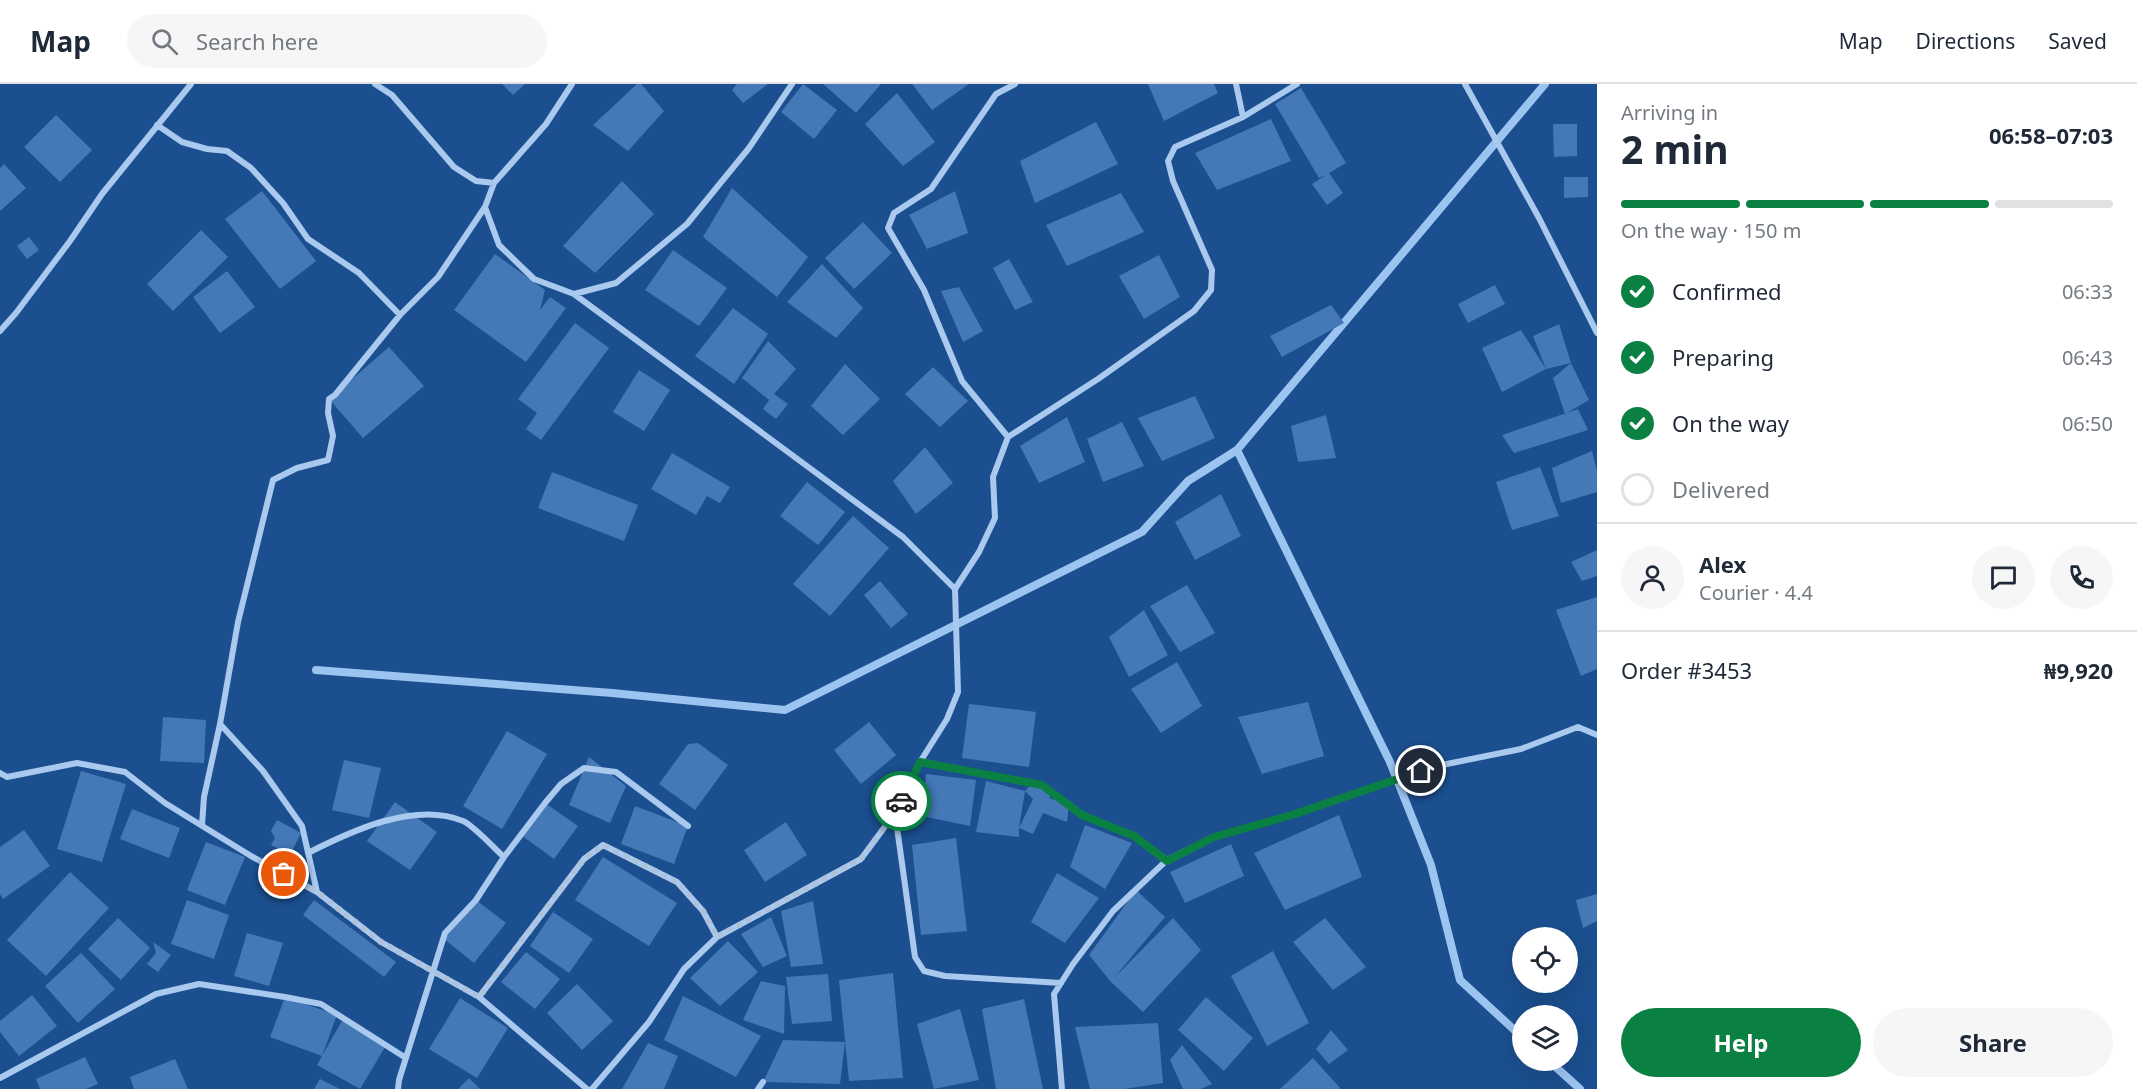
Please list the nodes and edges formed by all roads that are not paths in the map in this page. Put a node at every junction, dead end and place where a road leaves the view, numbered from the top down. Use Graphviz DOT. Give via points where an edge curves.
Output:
graph roads {
  1 [pos="190,84"];
  2 [pos="375,84"];
  3 [pos="572,84"];
  4 [pos="792,84"];
  5 [pos="1015,84"];
  6 [pos="1236,84"];
  7 [pos="1297,84"];
  8 [pos="1464,84"];
  9 [pos="1243,117"];
  10 [pos="157,125"];
  11 [pos="494,183"];
  12 [pos="485,207"];
  13 [pos="574,294"];
  14 [pos="400,315"];
  15 [pos="0,331"];
  16 [pos="1596,331"];
  17 [pos="1008,437"];
  18 [pos="955,589"];
  19 [pos="220,724"];
  20 [pos="1597,735"];
  21 [pos="920,762"];
  22 [pos="0,773"];
  23 [pos="895,813"];
  24 [pos="202,825"];
  25 [pos="688,826"];
  26 [pos="308,853"];
  27 [pos="504,857"];
  28 [pos="1167,861"];
  29 [pos="317,892"];
  30 [pos="717,937"];
  31 [pos="433,971"];
  32 [pos="1061,983"];
  33 [pos="479,997"];
  34 [pos="406,1058"];
  35 [pos="0,1078"];
  36 [pos="763,1082"];
  37 [pos="398,1089"];
  38 [pos="587,1089"];
  39 [pos="592,1089"];
  40 [pos="758,1089"];
  41 [pos="1062,1089"];
  1 -- 10 [label="street"];
  2 -- 11 [label="street" via="392,95 454,166 476,181"];
  3 -- 11 [label="street" via="546,124"];
  4 -- 13 [label="street" via="749,148 687,224 616,283"];
  5 -- 17 [label="street" via="996,94 931,189 894,213 888,228 924,290 962,381"];
  6 -- 9 [label="street"];
  7 -- 9 [label="street"];
  8 -- 16 [label="street"];
  9 -- 17 [label="street" via="1175,147 1168,161 1212,270 1211,290 1194,312"];
  10 -- 14 [label="street" via="182,142 227,151 250,168 283,203 308,239 359,273"];
  10 -- 15 [label="street"];
  11 -- 12 [label="street"];
  12 -- 13 [label="street" via="499,245 534,279"];
  12 -- 14 [label="street" via="438,277"];
  13 -- 18 [label="street" via="903,537"];
  14 -- 19 [label="street" via="329,399 327,413 333,436 328,460 297,468 273,480 238,622"];
  17 -- 18 [label="street" via="993,477 994,518 979,552"];
  18 -- 21 [label="street" via="958,692 947,719"];
  19 -- 24 [label="street"];
  19 -- 26 [label="street" via="263,771 302,826"];
  20 -- 28 [label="street" via="1578,727 1521,749 1437,766 1214,837"];
  21 -- 23 [label="street"];
  21 -- 28 [label="street" via="1042,785 1082,815 1134,836"];
  22 -- 24 [label="street" via="7,777 77,763 125,772"];
  23 -- 30 [label="street" via="861,859"];
  23 -- 32 [label="street" via="915,957 924,971 945,976"];
  24 -- 29 [label="street"];
  25 -- 27 [label="street" via="616,772 584,768 561,784"];
  26 -- 27 [label="street" via="397,818 431,814 464,821"];
  26 -- 29 [label="street"];
  27 -- 31 [label="street" via="476,900 445,933"];
  28 -- 32 [label="street" via="1113,911"];
  29 -- 31 [label="street" via="381,942"];
  30 -- 33 [label="street" via="703,911 677,882 603,845 584,859"];
  30 -- 39 [label="street" via="684,969 649,1022"];
  31 -- 33 [label="street"];
  31 -- 34 [label="street"];
  32 -- 41 [label="street" via="1054,994"];
  33 -- 38 [label="street"];
  34 -- 35 [label="street" via="321,1004 199,984 156,994"];
  34 -- 37 [label="street"];
  36 -- 40 [label="street"];
}
